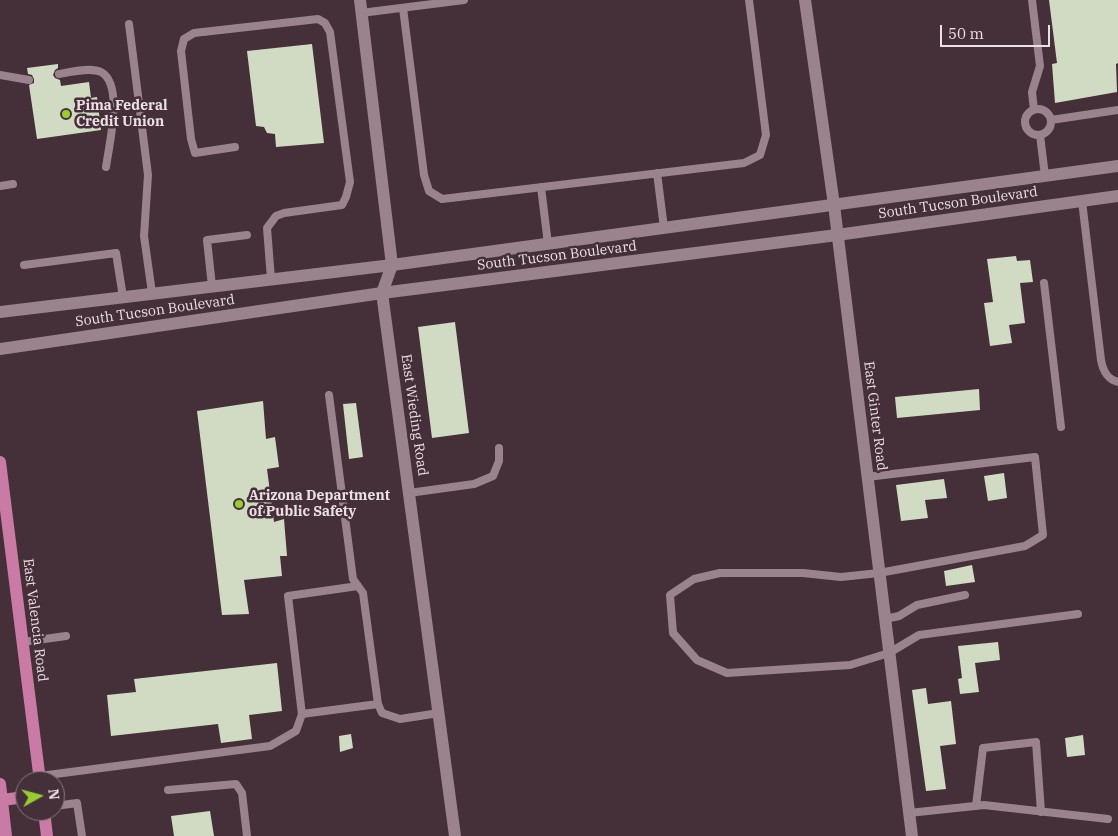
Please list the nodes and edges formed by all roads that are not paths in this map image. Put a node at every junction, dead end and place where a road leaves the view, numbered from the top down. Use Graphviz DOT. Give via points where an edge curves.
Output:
graph roads {
  1 [pos="360,0"];
  2 [pos="464,0"];
  3 [pos="749,0"];
  4 [pos="805,0"];
  5 [pos="1032,0"];
  6 [pos="403,8"];
  7 [pos="362,13"];
  8 [pos="129,24"];
  9 [pos="59,74"];
  10 [pos="0,75"];
  11 [pos="29,80"];
  12 [pos="1034,110"];
  13 [pos="1118,110"];
  14 [pos="1051,120"];
  15 [pos="1040,136"];
  16 [pos="235,147"];
  17 [pos="1118,166"];
  18 [pos="106,167"];
  19 [pos="657,173"];
  20 [pos="1045,176"];
  21 [pos="13,184"];
  22 [pos="0,186"];
  23 [pos="541,187"];
  24 [pos="1118,196"];
  25 [pos="1082,201"];
  26 [pos="834,205"];
  27 [pos="664,228"];
  28 [pos="247,235"];
  29 [pos="837,235"];
  30 [pos="548,244"];
  31 [pos="392,264"];
  32 [pos="24,265"];
  33 [pos="271,279"];
  34 [pos="1044,284"];
  35 [pos="212,286"];
  36 [pos="152,293"];
  37 [pos="382,294"];
  38 [pos="123,297"];
  39 [pos="0,312"];
  40 [pos="0,349"];
  41 [pos="1118,382"];
  42 [pos="329,395"];
  43 [pos="1061,427"];
  44 [pos="499,448"];
  45 [pos="0,462"];
  46 [pos="868,477"];
  47 [pos="409,493"];
  48 [pos="879,573"];
  49 [pos="358,586"];
  50 [pos="965,595"];
  51 [pos="1078,614"];
  52 [pos="885,619"];
  53 [pos="66,636"];
  54 [pos="23,642"];
  55 [pos="889,653"];
  56 [pos="378,704"];
  57 [pos="438,712"];
  58 [pos="302,715"];
  59 [pos="39,771"];
  60 [pos="65,775"];
  61 [pos="0,784"];
  62 [pos="168,790"];
  63 [pos="15,798"];
  64 [pos="1,800"];
  65 [pos="65,805"];
  66 [pos="976,806"];
  67 [pos="1041,812"];
  68 [pos="909,813"];
  69 [pos="1108,819"];
  70 [pos="45,821"];
  71 [pos="6,836"];
  72 [pos="47,836"];
  73 [pos="82,836"];
  74 [pos="247,836"];
  75 [pos="455,836"];
  76 [pos="912,836"];
  1 -- 7 [label="main road, East Wieding Road"];
  2 -- 6 [label="lane"];
  3 -- 19 [label="lane" via="766,135 760,156 744,162"];
  4 -- 26 [label="main road, East Ginter Road"];
  5 -- 12 [label="lane" via="1040,66 1032,92"];
  6 -- 7 [label="lane"];
  6 -- 23 [label="lane" via="424,175 430,191 442,199"];
  7 -- 31 [label="main road, East Wieding Road"];
  8 -- 36 [label="lane" via="148,175 144,236"];
  9 -- 18 [label="lane" via="80,70 100,72 111,82 114,101"];
  10 -- 11 [label="lane"];
  12 -- 14 [label="lane" via="1046,112"];
  12 -- 15 [label="lane" via="1027,114 1026,127 1031,134"];
  13 -- 14 [label="lane"];
  14 -- 15 [label="lane" via="1048,131"];
  15 -- 20 [label="lane"];
  16 -- 33 [label="lane" via="195,153 181,51 184,39 194,32 318,19 325,22 330,32 350,182 342,205 276,216 267,228"];
  17 -- 20 [label="main road, South Tucson Boulevard"];
  19 -- 23 [label="lane"];
  19 -- 27 [label="lane"];
  20 -- 26 [label="main road, South Tucson Boulevard"];
  21 -- 22 [label="lane"];
  23 -- 30 [label="lane"];
  24 -- 25 [label="main road, South Tucson Boulevard"];
  25 -- 29 [label="main road, South Tucson Boulevard"];
  25 -- 41 [label="lane" via="1103,371 1108,378"];
  26 -- 27 [label="main road, South Tucson Boulevard"];
  26 -- 29 [label="main road, East Ginter Road"];
  27 -- 30 [label="main road, South Tucson Boulevard"];
  28 -- 35 [label="lane" via="207,240"];
  29 -- 37 [label="main road, South Tucson Boulevard"];
  29 -- 46 [label="main road, East Ginter Road"];
  30 -- 31 [label="main road, South Tucson Boulevard"];
  31 -- 33 [label="main road, South Tucson Boulevard"];
  31 -- 37 [label="main road, East Wieding Road"];
  32 -- 38 [label="lane" via="116,253"];
  33 -- 35 [label="main road, South Tucson Boulevard"];
  34 -- 43 [label="lane"];
  35 -- 36 [label="main road, South Tucson Boulevard"];
  36 -- 38 [label="main road, South Tucson Boulevard"];
  37 -- 40 [label="main road, South Tucson Boulevard"];
  37 -- 47 [label="main road, East Wieding Road"];
  38 -- 39 [label="main road, South Tucson Boulevard"];
  42 -- 49 [label="lane" via="353,579"];
  44 -- 47 [label="lane" via="499,461 493,476 474,484"];
  45 -- 54 [label="main road, East Valencia Road"];
  46 -- 48 [label="main road, East Ginter Road"];
  46 -- 48 [label="lane" via="1035,457 1042,535 1025,546"];
  47 -- 57 [label="main road, East Wieding Road"];
  48 -- 52 [label="main road, East Ginter Road"];
  48 -- 55 [label="lane" via="841,577 802,573 720,573 694,580 670,595 672,633 697,660 727,673 850,665"];
  49 -- 56 [label="lane" via="363,593"];
  49 -- 58 [label="lane" via="288,596"];
  50 -- 52 [label="lane" via="917,606"];
  51 -- 55 [label="lane" via="919,635"];
  52 -- 55 [label="main road, East Ginter Road"];
  53 -- 54 [label="lane"];
  54 -- 59 [label="main road, East Valencia Road"];
  55 -- 68 [label="main road, East Ginter Road"];
  56 -- 57 [label="lane" via="382,713 400,719"];
  56 -- 58 [label="lane"];
  57 -- 75 [label="main road, East Wieding Road"];
  58 -- 60 [label="lane" via="296,731 270,746"];
  61 -- 64 [label="main road"];
  62 -- 74 [label="lane" via="236,784 242,793"];
  63 -- 64 [label="main road"];
  64 -- 71 [label="main road"];
  65 -- 73 [label="lane" via="77,803"];
  66 -- 67 [label="lane"];
  66 -- 67 [label="lane" via="983,748 1036,742"];
  66 -- 68 [label="lane"];
  67 -- 69 [label="lane"];
  68 -- 76 [label="main road, East Ginter Road"];
  70 -- 72 [label="main road"];
}
